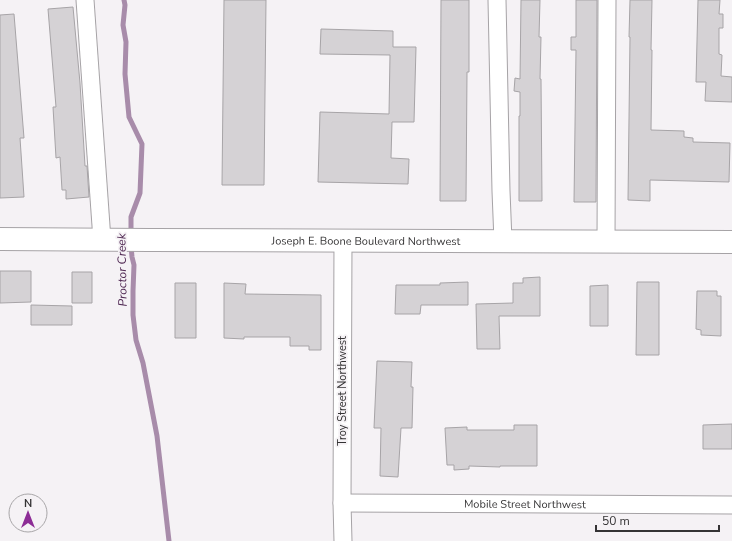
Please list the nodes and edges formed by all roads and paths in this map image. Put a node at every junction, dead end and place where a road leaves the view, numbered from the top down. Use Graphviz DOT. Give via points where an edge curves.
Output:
graph roads {
  1 [pos="85,0"];
  2 [pos="497,0"];
  3 [pos="607,0"];
  4 [pos="0,239"];
  5 [pos="110,240"];
  6 [pos="342,241"];
  7 [pos="503,241"];
  8 [pos="606,242"];
  9 [pos="732,242"];
  10 [pos="342,503"];
  11 [pos="732,505"];
  12 [pos="343,541"];
  1 -- 5 [label="street"];
  2 -- 7 [label="street"];
  3 -- 8 [label="street"];
  4 -- 5 [label="main road, Joseph E. Boone Boulevard Northwest"];
  5 -- 6 [label="main road, Joseph E. Boone Boulevard Northwest"];
  6 -- 7 [label="main road, Joseph E. Boone Boulevard Northwest"];
  6 -- 10 [label="street, Troy Street Northwest"];
  7 -- 8 [label="main road, Joseph E. Boone Boulevard Northwest"];
  8 -- 9 [label="main road, Joseph E. Boone Boulevard Northwest"];
  10 -- 11 [label="street, Mobile Street Northwest"];
  10 -- 12 [label="street, Troy Street Northwest"];
}
